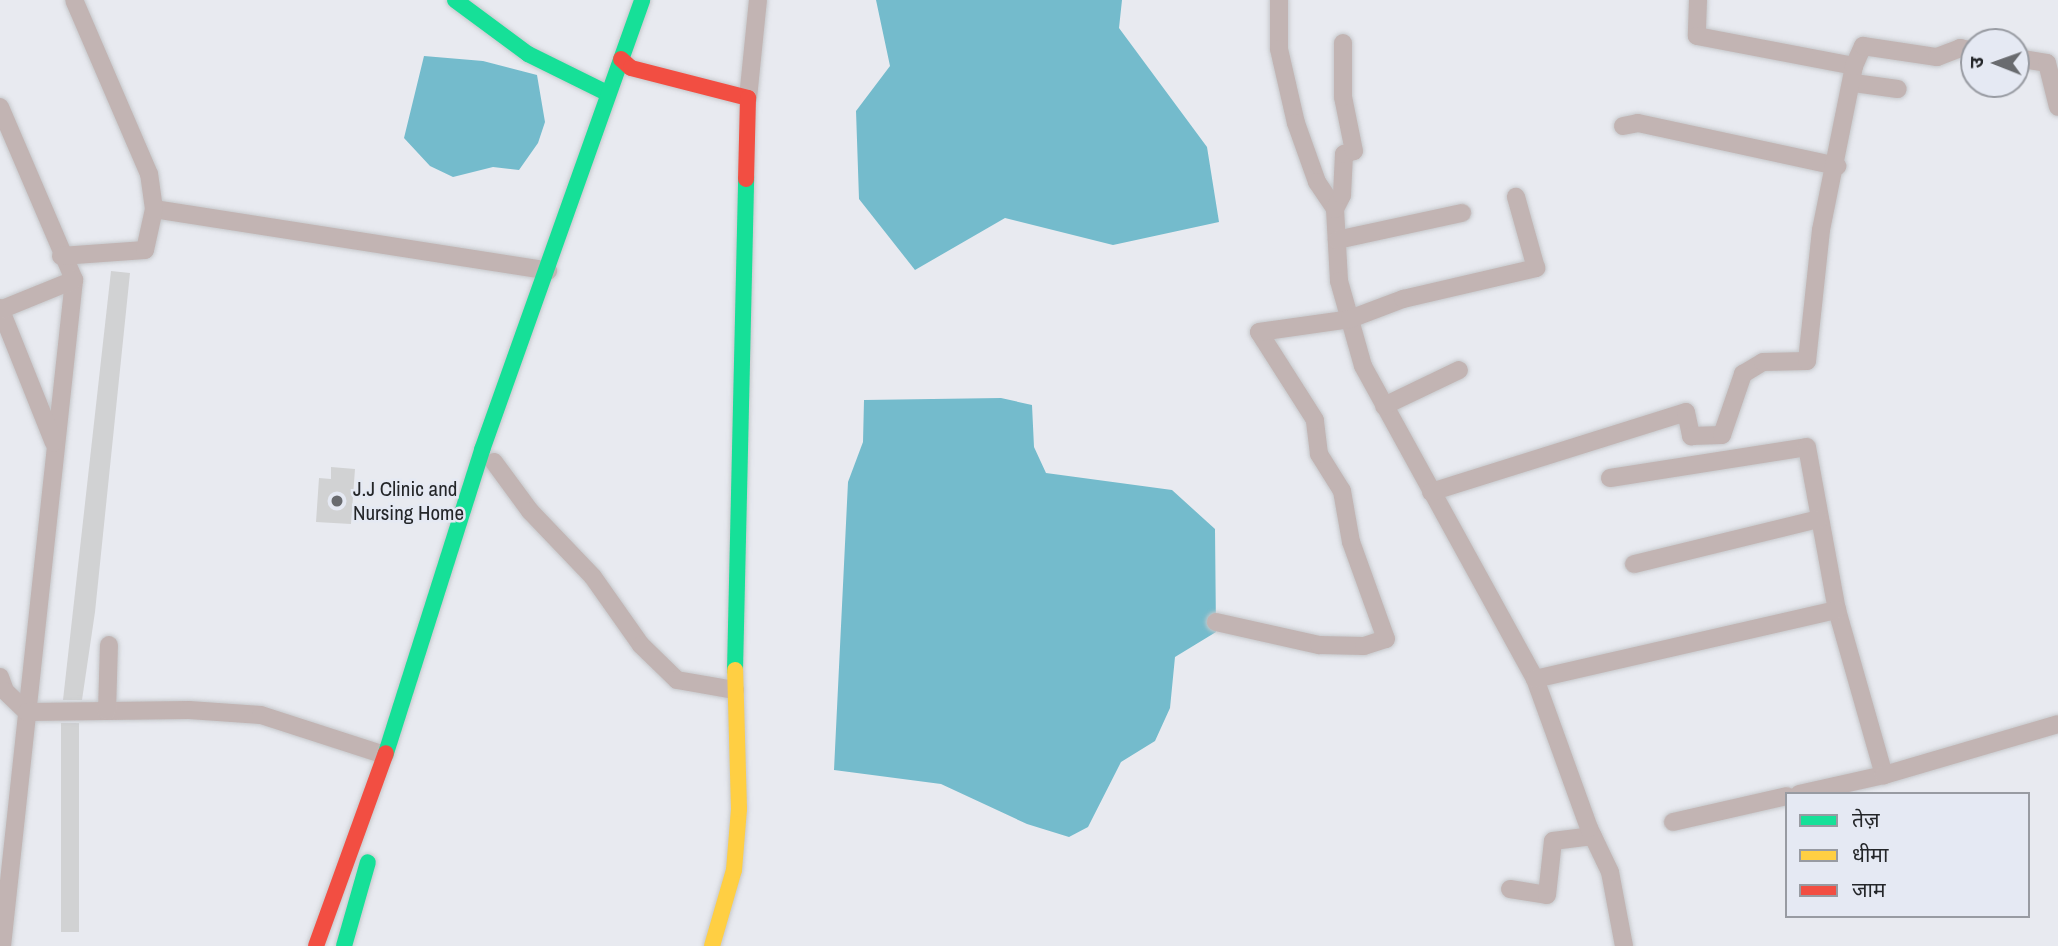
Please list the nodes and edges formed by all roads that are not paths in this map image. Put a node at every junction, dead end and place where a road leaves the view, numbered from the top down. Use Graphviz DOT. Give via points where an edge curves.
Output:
graph roads {
  1 [pos="75,0"];
  2 [pos="455,0"];
  3 [pos="642,0"];
  4 [pos="654,0"];
  5 [pos="758,0"];
  6 [pos="1279,0"];
  7 [pos="1698,0"];
  8 [pos="1343,43"];
  9 [pos="1960,48"];
  10 [pos="2030,60"];
  11 [pos="626,63"];
  12 [pos="1854,75"];
  13 [pos="1898,89"];
  14 [pos="607,93"];
  15 [pos="748,98"];
  16 [pos="0,107"];
  17 [pos="2058,107"];
  18 [pos="1623,126"];
  19 [pos="1837,166"];
  20 [pos="1516,197"];
  21 [pos="153,209"];
  22 [pos="1335,209"];
  23 [pos="1462,213"];
  24 [pos="1337,240"];
  25 [pos="61,256"];
  26 [pos="548,271"];
  27 [pos="75,279"];
  28 [pos="0,309"];
  29 [pos="1350,318"];
  30 [pos="1459,370"];
  31 [pos="1384,406"];
  32 [pos="56,447"];
  33 [pos="494,462"];
  34 [pos="1610,478"];
  35 [pos="1431,492"];
  36 [pos="1819,519"];
  37 [pos="1634,565"];
  38 [pos="1837,610"];
  39 [pos="1216,622"];
  40 [pos="109,645"];
  41 [pos="0,677"];
  42 [pos="1535,679"];
  43 [pos="735,690"];
  44 [pos="107,711"];
  45 [pos="27,712"];
  46 [pos="2058,724"];
  47 [pos="385,755"];
  48 [pos="1884,775"];
  49 [pos="1807,792"];
  50 [pos="1785,796"];
  51 [pos="1673,822"];
  52 [pos="1593,836"];
  53 [pos="1510,889"];
  54 [pos="2,946"];
  55 [pos="316,946"];
  56 [pos="344,946"];
  57 [pos="712,946"];
  58 [pos="1623,946"];
  1 -- 21 [label="street" via="149,174"];
  2 -- 14 [label="main road" via="528,54"];
  3 -- 11 [label="main road"];
  4 -- 11 [label="main road"];
  5 -- 15 [label="street"];
  6 -- 22 [label="street" via="1279,49 1296,123 1317,182"];
  7 -- 12 [label="street" via="1697,36"];
  8 -- 22 [label="street" via="1343,97 1354,151 1344,154 1342,195"];
  9 -- 12 [label="street" via="1937,57 1863,46"];
  10 -- 17 [label="street" via="2047,63"];
  11 -- 14 [label="main road"];
  11 -- 15 [label="main road"];
  11 -- 33 [label="main road"];
  12 -- 13 [label="street"];
  12 -- 19 [label="street"];
  14 -- 26 [label="main road"];
  15 -- 43 [label="main road"];
  16 -- 25 [label="street"];
  18 -- 19 [label="street" via="1638,123"];
  19 -- 35 [label="street" via="1821,230 1807,361 1763,362 1742,373 1722,435 1691,436 1686,411"];
  20 -- 29 [label="street" via="1536,268 1403,299"];
  21 -- 25 [label="street" via="145,250"];
  21 -- 26 [label="street"];
  22 -- 24 [label="street"];
  23 -- 24 [label="street"];
  24 -- 29 [label="street" via="1339,281"];
  25 -- 27 [label="street"];
  26 -- 47 [label="main road" via="473,476"];
  27 -- 28 [label="street"];
  27 -- 32 [label="street"];
  28 -- 32 [label="street"];
  29 -- 31 [label="street" via="1363,366"];
  29 -- 39 [label="street" via="1259,332 1315,420 1319,454 1342,491 1351,541 1385,639 1364,646 1319,645"];
  30 -- 31 [label="street"];
  31 -- 35 [label="street"];
  32 -- 45 [label="street"];
  33 -- 43 [label="street" via="530,511 593,577 641,645 677,680"];
  33 -- 56 [label="main road" via="434,636"];
  34 -- 36 [label="street" via="1807,447"];
  35 -- 42 [label="street"];
  36 -- 37 [label="street"];
  36 -- 38 [label="street"];
  38 -- 42 [label="street"];
  38 -- 48 [label="street"];
  40 -- 44 [label="street"];
  41 -- 45 [label="street" via="5,691"];
  42 -- 52 [label="street"];
  43 -- 57 [label="main road" via="739,808 735,858"];
  44 -- 45 [label="street"];
  44 -- 47 [label="street" via="261,715"];
  45 -- 54 [label="street"];
  46 -- 48 [label="street"];
  47 -- 55 [label="main road"];
  48 -- 49 [label="street"];
  50 -- 51 [label="street"];
  52 -- 53 [label="street" via="1553,841 1547,895"];
  52 -- 58 [label="street" via="1610,872"];
}
